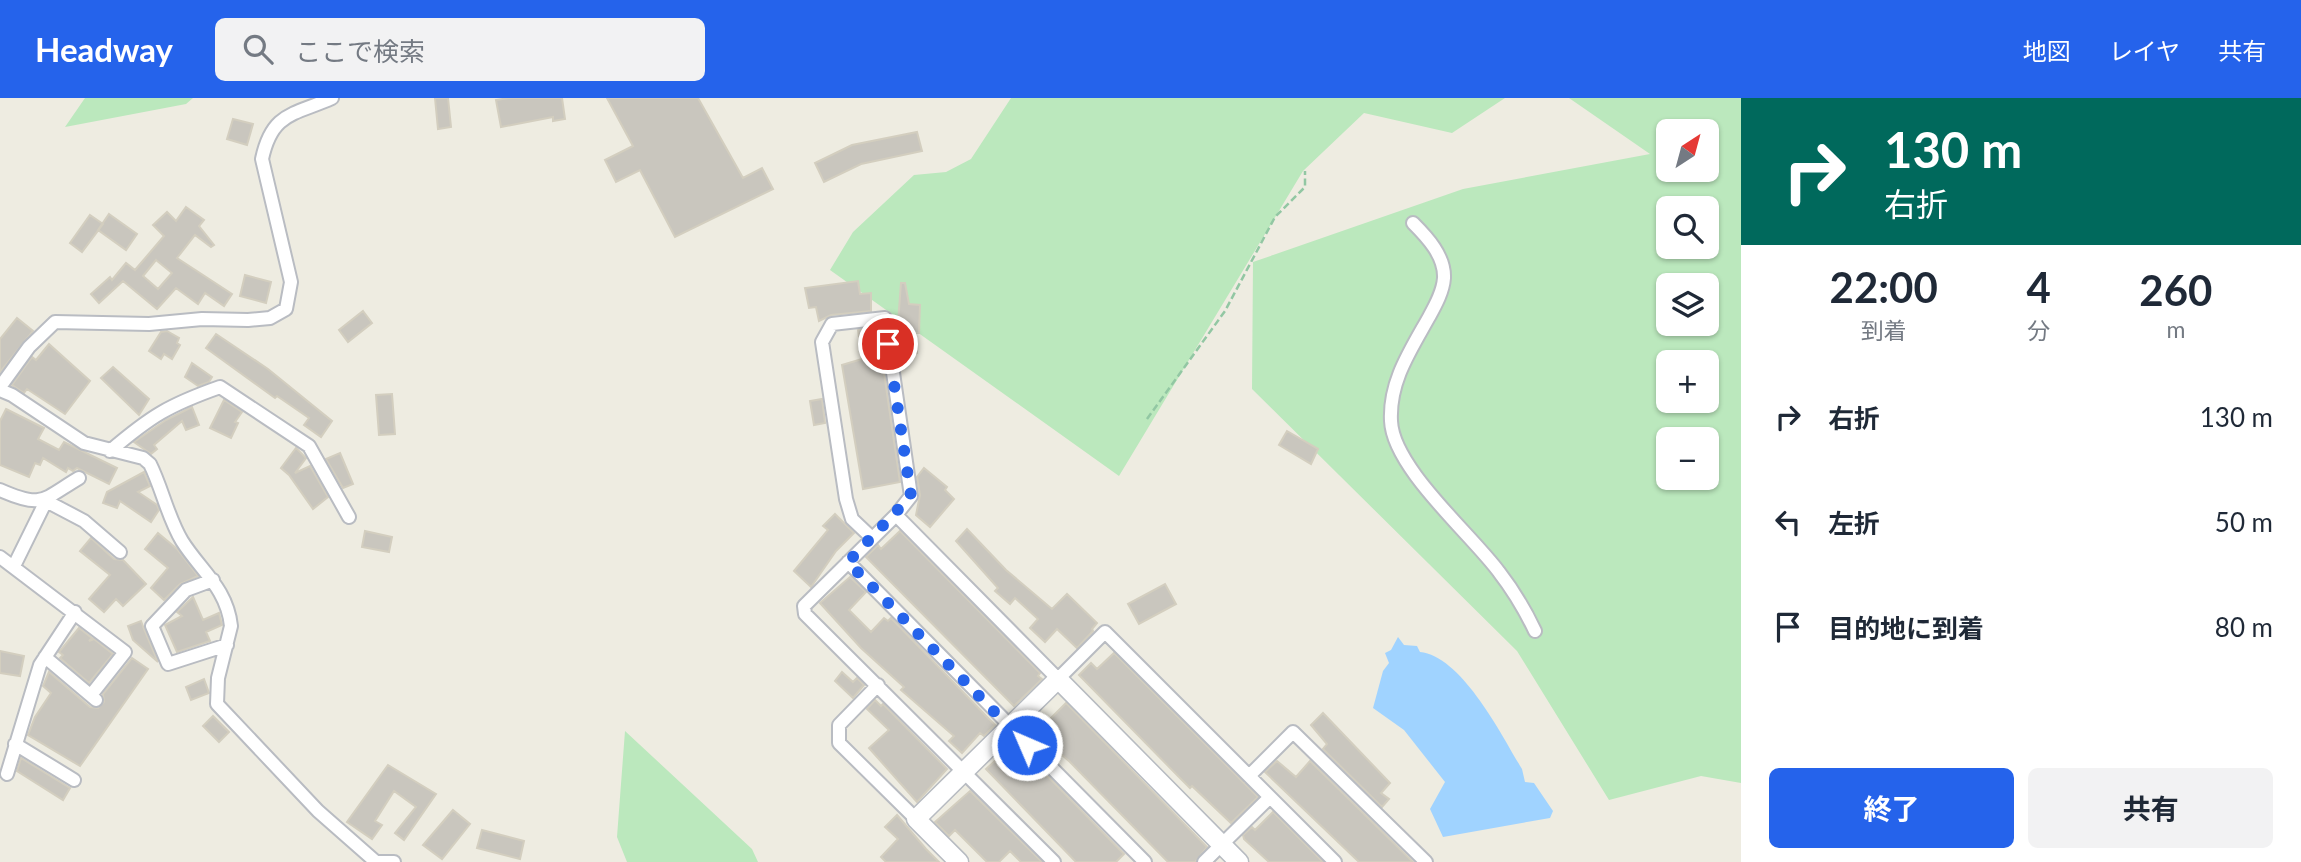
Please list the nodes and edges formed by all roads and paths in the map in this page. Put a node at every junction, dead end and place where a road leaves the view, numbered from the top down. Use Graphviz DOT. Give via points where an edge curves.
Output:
graph roads {
  1 [pos="332,98"];
  2 [pos="1306,171"];
  3 [pos="1413,223"];
  4 [pos="0,389"];
  5 [pos="1147,419"];
  6 [pos="110,451"];
  7 [pos="79,478"];
  8 [pos="0,490"];
  9 [pos="46,501"];
  10 [pos="896,515"];
  11 [pos="349,517"];
  12 [pos="871,537"];
  13 [pos="120,552"];
  14 [pos="0,557"];
  15 [pos="848,562"];
  16 [pos="14,566"];
  17 [pos="213,580"];
  18 [pos="75,612"];
  19 [pos="1535,631"];
  20 [pos="227,645"];
  21 [pos="45,657"];
  22 [pos="1058,679"];
  23 [pos="878,685"];
  24 [pos="1008,727"];
  25 [pos="15,744"];
  26 [pos="964,770"];
  27 [pos="7,774"];
  28 [pos="1249,776"];
  29 [pos="74,779"];
  30 [pos="1270,797"];
  31 [pos="916,819"];
  32 [pos="1222,844"];
  33 [pos="1137,859"];
  34 [pos="377,862"];
  35 [pos="394,862"];
  36 [pos="959,862"];
  37 [pos="1055,862"];
  38 [pos="1204,862"];
  39 [pos="1239,862"];
  40 [pos="1335,862"];
  41 [pos="1426,862"];
  1 -- 4 [label="street" via="284,116 266,142 264,169 291,282 286,309 270,318 248,320 55,322 29,347"];
  2 -- 5 [label="path" via="1305,187 1275,217 1225,311"];
  3 -- 19 [label="street" via="1430,241 1444,278 1438,300 1395,386 1391,425 1412,470 1499,571"];
  4 -- 6 [label="street" via="84,443"];
  6 -- 11 [label="street" via="145,420 172,404 220,387 309,446"];
  6 -- 17 [label="street" via="144,458 150,464 182,541"];
  7 -- 9 [label="street"];
  8 -- 9 [label="street" via="19,499"];
  9 -- 13 [label="street" via="84,521"];
  9 -- 16 [label="street"];
  10 -- 12 [label="street"];
  10 -- 12 [label="street" via="911,496 884,318 832,324 822,342 846,499 852,519"];
  10 -- 22 [label="street"];
  12 -- 15 [label="street"];
  14 -- 16 [label="street"];
  15 -- 23 [label="street" via="804,606 805,614"];
  15 -- 24 [label="street"];
  16 -- 18 [label="street"];
  17 -- 20 [label="street" via="230,618"];
  17 -- 20 [label="street" via="186,590 152,626 168,664"];
  18 -- 21 [label="street"];
  18 -- 21 [label="street" via="125,652 93,698"];
  20 -- 34 [label="street" via="217,704 318,811"];
  21 -- 25 [label="street"];
  22 -- 24 [label="street"];
  22 -- 28 [label="street" via="1105,632"];
  22 -- 32 [label="street"];
  23 -- 26 [label="street"];
  23 -- 31 [label="street" via="839,725 839,743"];
  24 -- 26 [label="street"];
  24 -- 33 [label="street"];
  25 -- 27 [label="street"];
  25 -- 29 [label="street"];
  26 -- 31 [label="street"];
  26 -- 37 [label="street"];
  28 -- 30 [label="street"];
  28 -- 41 [label="street" via="1293,732"];
  30 -- 32 [label="street"];
  30 -- 40 [label="street"];
  31 -- 36 [label="street"];
  32 -- 38 [label="street"];
  32 -- 39 [label="street"];
  34 -- 35 [label="street"];
}
